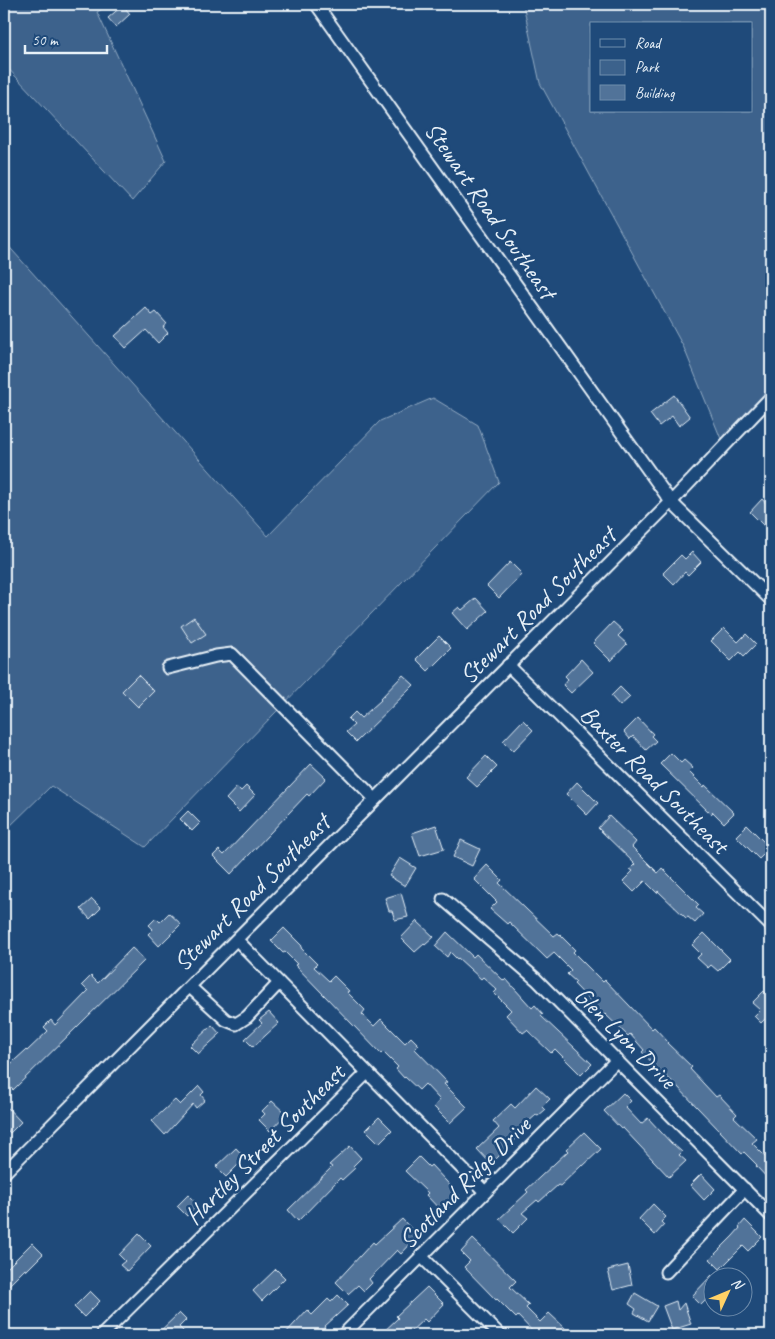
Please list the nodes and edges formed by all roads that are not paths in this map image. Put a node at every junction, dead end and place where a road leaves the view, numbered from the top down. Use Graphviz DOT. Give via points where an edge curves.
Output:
graph roads {
  1 [pos="316,4"];
  2 [pos="771,397"];
  3 [pos="671,502"];
  4 [pos="771,600"];
  5 [pos="508,665"];
  6 [pos="168,668"];
  7 [pos="376,799"];
  8 [pos="443,898"];
  9 [pos="771,926"];
  10 [pos="236,940"];
  11 [pos="279,983"];
  12 [pos="190,987"];
  13 [pos="618,1060"];
  14 [pos="368,1073"];
  15 [pos="4,1174"];
  16 [pos="745,1189"];
  17 [pos="485,1192"];
  18 [pos="771,1216"];
  19 [pos="421,1256"];
  20 [pos="666,1272"];
  21 [pos="102,1335"];
  22 [pos="343,1335"];
  23 [pos="500,1335"];
  1 -- 3 [label="street, Stewart Road Southeast"];
  2 -- 3 [label="street"];
  3 -- 4 [label="street"];
  3 -- 5 [label="street, Stewart Road Southeast"];
  5 -- 7 [label="street, Stewart Road Southeast"];
  5 -- 9 [label="street, Baxter Road Southeast"];
  6 -- 7 [label="street" via="232,654"];
  7 -- 10 [label="street, Stewart Road Southeast"];
  8 -- 13 [label="street, Glen Lyon Drive" via="510,956"];
  10 -- 11 [label="street, Hartley Street Southeast"];
  10 -- 12 [label="street, Stewart Road Southeast"];
  11 -- 12 [label="street" via="247,1017 236,1024 226,1020"];
  11 -- 14 [label="street, Hartley Street Southeast"];
  12 -- 15 [label="street, Stewart Road Southeast"];
  13 -- 16 [label="street, Glen Lyon Drive"];
  13 -- 17 [label="street, Scotland Ridge Drive"];
  14 -- 17 [label="street"];
  14 -- 21 [label="street, Hartley Street Southeast"];
  16 -- 18 [label="street, Glen Lyon Drive"];
  16 -- 20 [label="street"];
  17 -- 19 [label="street, Scotland Ridge Drive"];
  19 -- 22 [label="street, Scotland Ridge Drive"];
  19 -- 23 [label="street"];
}
